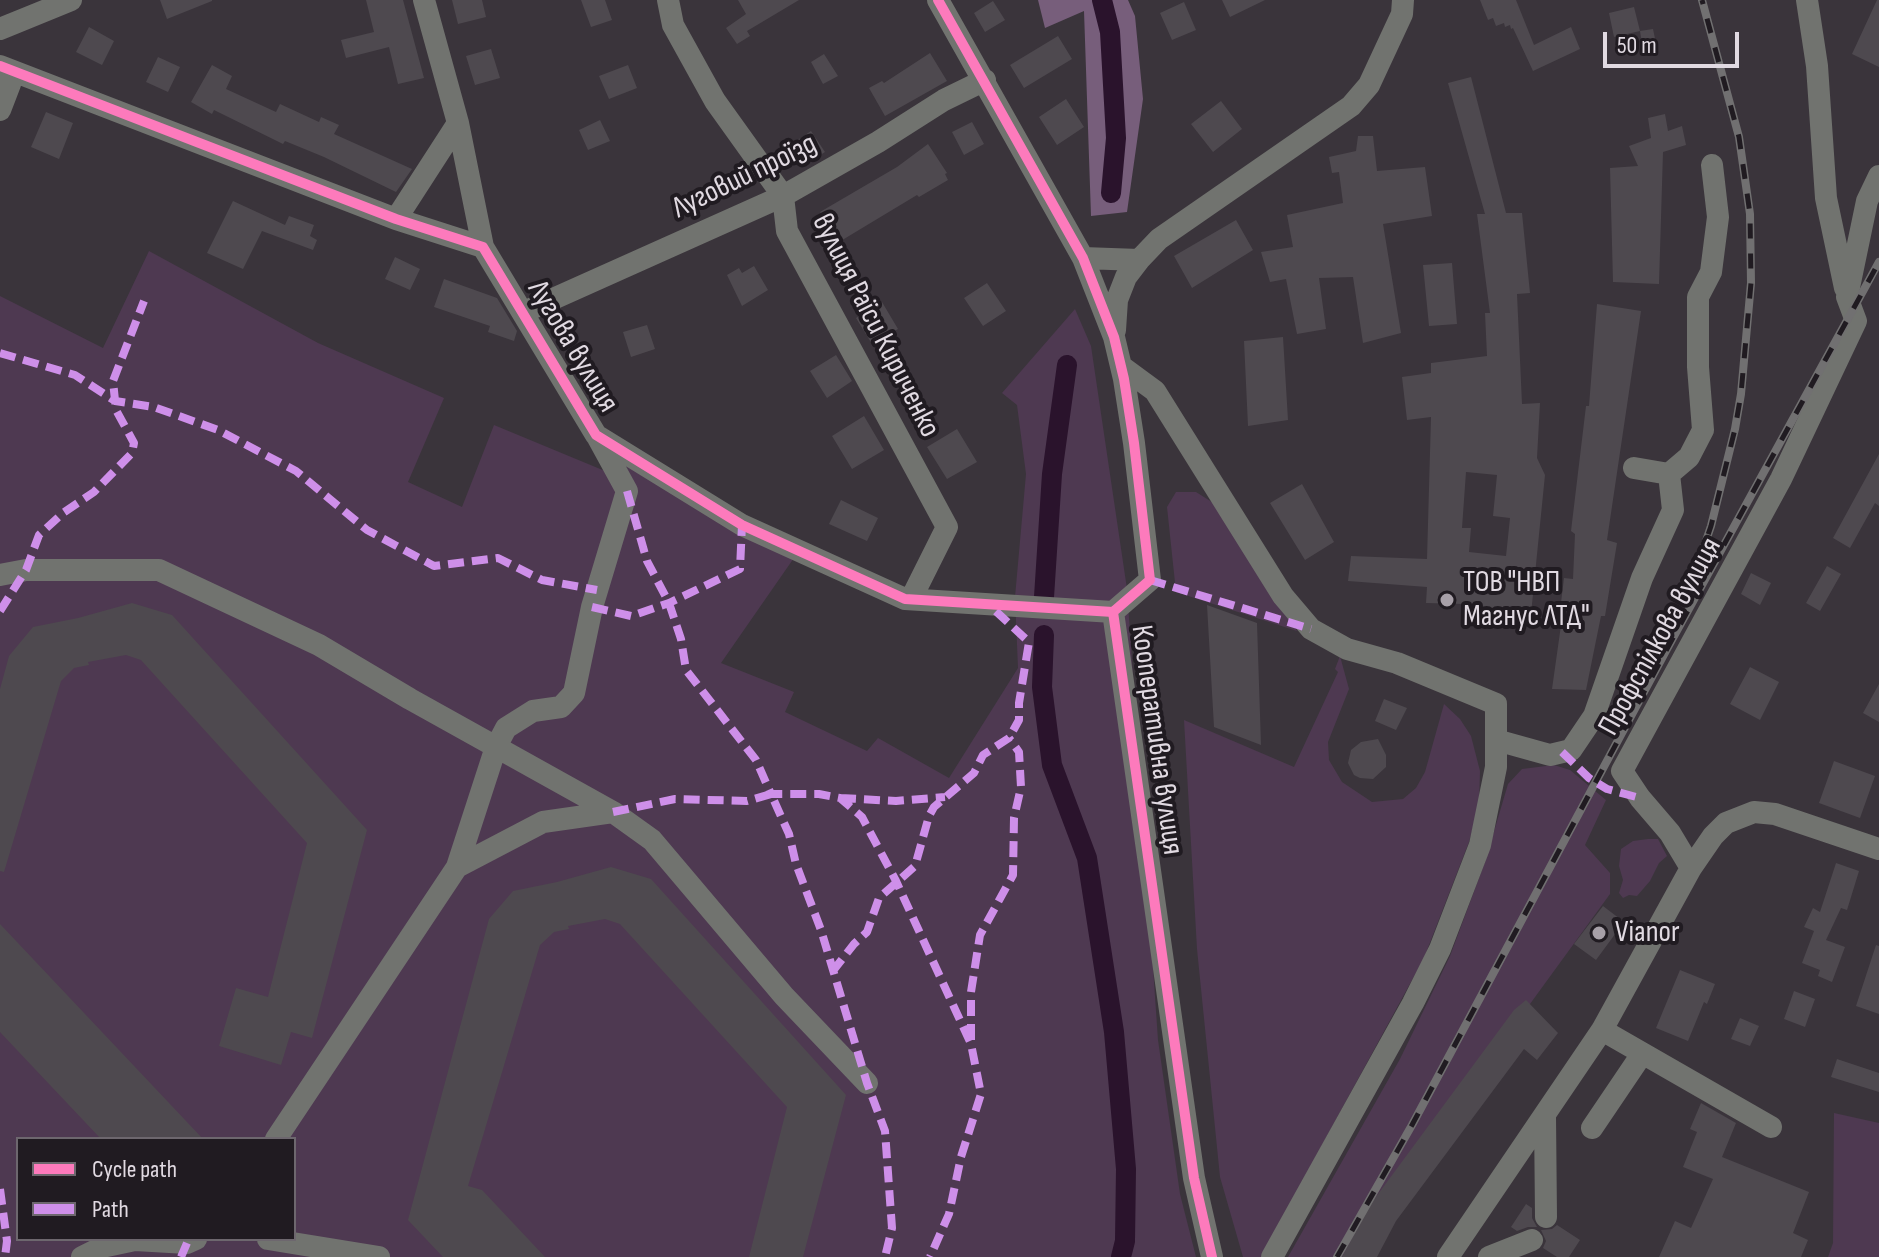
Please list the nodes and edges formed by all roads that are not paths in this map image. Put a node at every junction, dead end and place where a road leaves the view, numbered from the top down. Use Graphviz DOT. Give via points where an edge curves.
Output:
graph roads {
  1 [pos="71,0"];
  2 [pos="424,0"];
  3 [pos="668,0"];
  4 [pos="938,0"];
  5 [pos="1403,0"];
  6 [pos="1807,0"];
  7 [pos="0,29"];
  8 [pos="0,66"];
  9 [pos="0,74"];
  10 [pos="985,80"];
  11 [pos="0,110"];
  12 [pos="458,123"];
  13 [pos="1712,165"];
  14 [pos="1879,176"];
  15 [pos="783,196"];
  16 [pos="396,219"];
  17 [pos="483,247"];
  18 [pos="1083,258"];
  19 [pos="1139,260"];
  20 [pos="1847,297"];
  21 [pos="524,312"];
  22 [pos="1114,337"];
  23 [pos="1121,366"];
  24 [pos="596,435"];
  25 [pos="1634,468"];
  26 [pos="1669,474"];
  27 [pos="0,575"];
  28 [pos="911,599"];
  29 [pos="1113,612"];
  30 [pos="1496,740"];
  31 [pos="496,747"];
  32 [pos="613,812"];
  33 [pos="1879,849"];
  34 [pos="457,867"];
  35 [pos="1691,868"];
  36 [pos="1602,1030"];
  37 [pos="1642,1054"];
  38 [pos="867,1083"];
  39 [pos="1545,1116"];
  40 [pos="1771,1127"];
  41 [pos="1592,1128"];
  42 [pos="277,1137"];
  43 [pos="1546,1217"];
  44 [pos="1532,1240"];
  45 [pos="130,1241"];
  46 [pos="152,1241"];
  47 [pos="192,1241"];
  48 [pos="280,1241"];
  49 [pos="82,1257"];
  50 [pos="379,1257"];
  51 [pos="1212,1257"];
  52 [pos="1272,1257"];
  53 [pos="1448,1257"];
  54 [pos="1489,1257"];
  1 -- 7 [label="street"];
  2 -- 12 [label="street"];
  3 -- 15 [label="street, вулиця Раїси Кириченко" via="673,25 715,101"];
  4 -- 10 [label="street, Кооперативна вулиця"];
  5 -- 19 [label="street" via="1384,57 1351,106 1159,239"];
  6 -- 20 [label="street" via="1826,198"];
  8 -- 16 [label="street"];
  9 -- 11 [label="street" via="10,84"];
  10 -- 15 [label="street, Луговий проїзд"];
  10 -- 18 [label="street, Кооперативна вулиця"];
  12 -- 16 [label="street"];
  12 -- 17 [label="street"];
  13 -- 26 [label="street" via="1718,217 1711,272 1698,297 1703,430 1689,457"];
  14 -- 20 [label="street, Профспілкова вулиця" via="1867,201"];
  15 -- 21 [label="street, Луговий проїзд"];
  15 -- 28 [label="street, вулиця Раїси Кириченко" via="787,231 947,527"];
  16 -- 17 [label="street"];
  17 -- 21 [label="street, Лугова вулиця"];
  18 -- 19 [label="street"];
  18 -- 22 [label="street, Кооперативна вулиця"];
  19 -- 22 [label="street" via="1117,300"];
  20 -- 35 [label="street, Профспілкова вулиця" via="1856,321 1781,479 1622,771"];
  21 -- 24 [label="street, Лугова вулиця"];
  22 -- 23 [label="street, Кооперативна вулиця"];
  23 -- 29 [label="street, Кооперативна вулиця" via="1150,580"];
  23 -- 30 [label="street" via="1155,391 1283,596 1311,629 1347,649 1397,663 1496,704"];
  24 -- 28 [label="street, Лугова вулиця" via="742,525"];
  24 -- 31 [label="street" via="627,491 592,607 574,693 561,707 533,711 506,728"];
  25 -- 26 [label="street"];
  26 -- 30 [label="street" via="1673,510 1642,578 1594,716 1571,750 1550,755"];
  27 -- 31 [label="street" via="26,570 159,570 319,645"];
  28 -- 29 [label="street, Лугова вулиця"];
  29 -- 51 [label="street, Кооперативна вулиця" via="1194,1178"];
  30 -- 52 [label="street" via="1496,767 1480,845 1440,949"];
  31 -- 32 [label="street"];
  31 -- 34 [label="street"];
  32 -- 34 [label="street" via="543,822"];
  32 -- 38 [label="street" via="652,840 784,996"];
  33 -- 35 [label="street" via="1793,819 1754,812 1726,823"];
  34 -- 42 [label="street"];
  35 -- 36 [label="street"];
  36 -- 37 [label="street"];
  36 -- 39 [label="street"];
  37 -- 40 [label="street"];
  37 -- 41 [label="street"];
  39 -- 43 [label="street"];
  39 -- 53 [label="street"];
  44 -- 54 [label="street"];
  45 -- 49 [label="street"];
  46 -- 47 [label="street"];
  48 -- 50 [label="street"];
}
